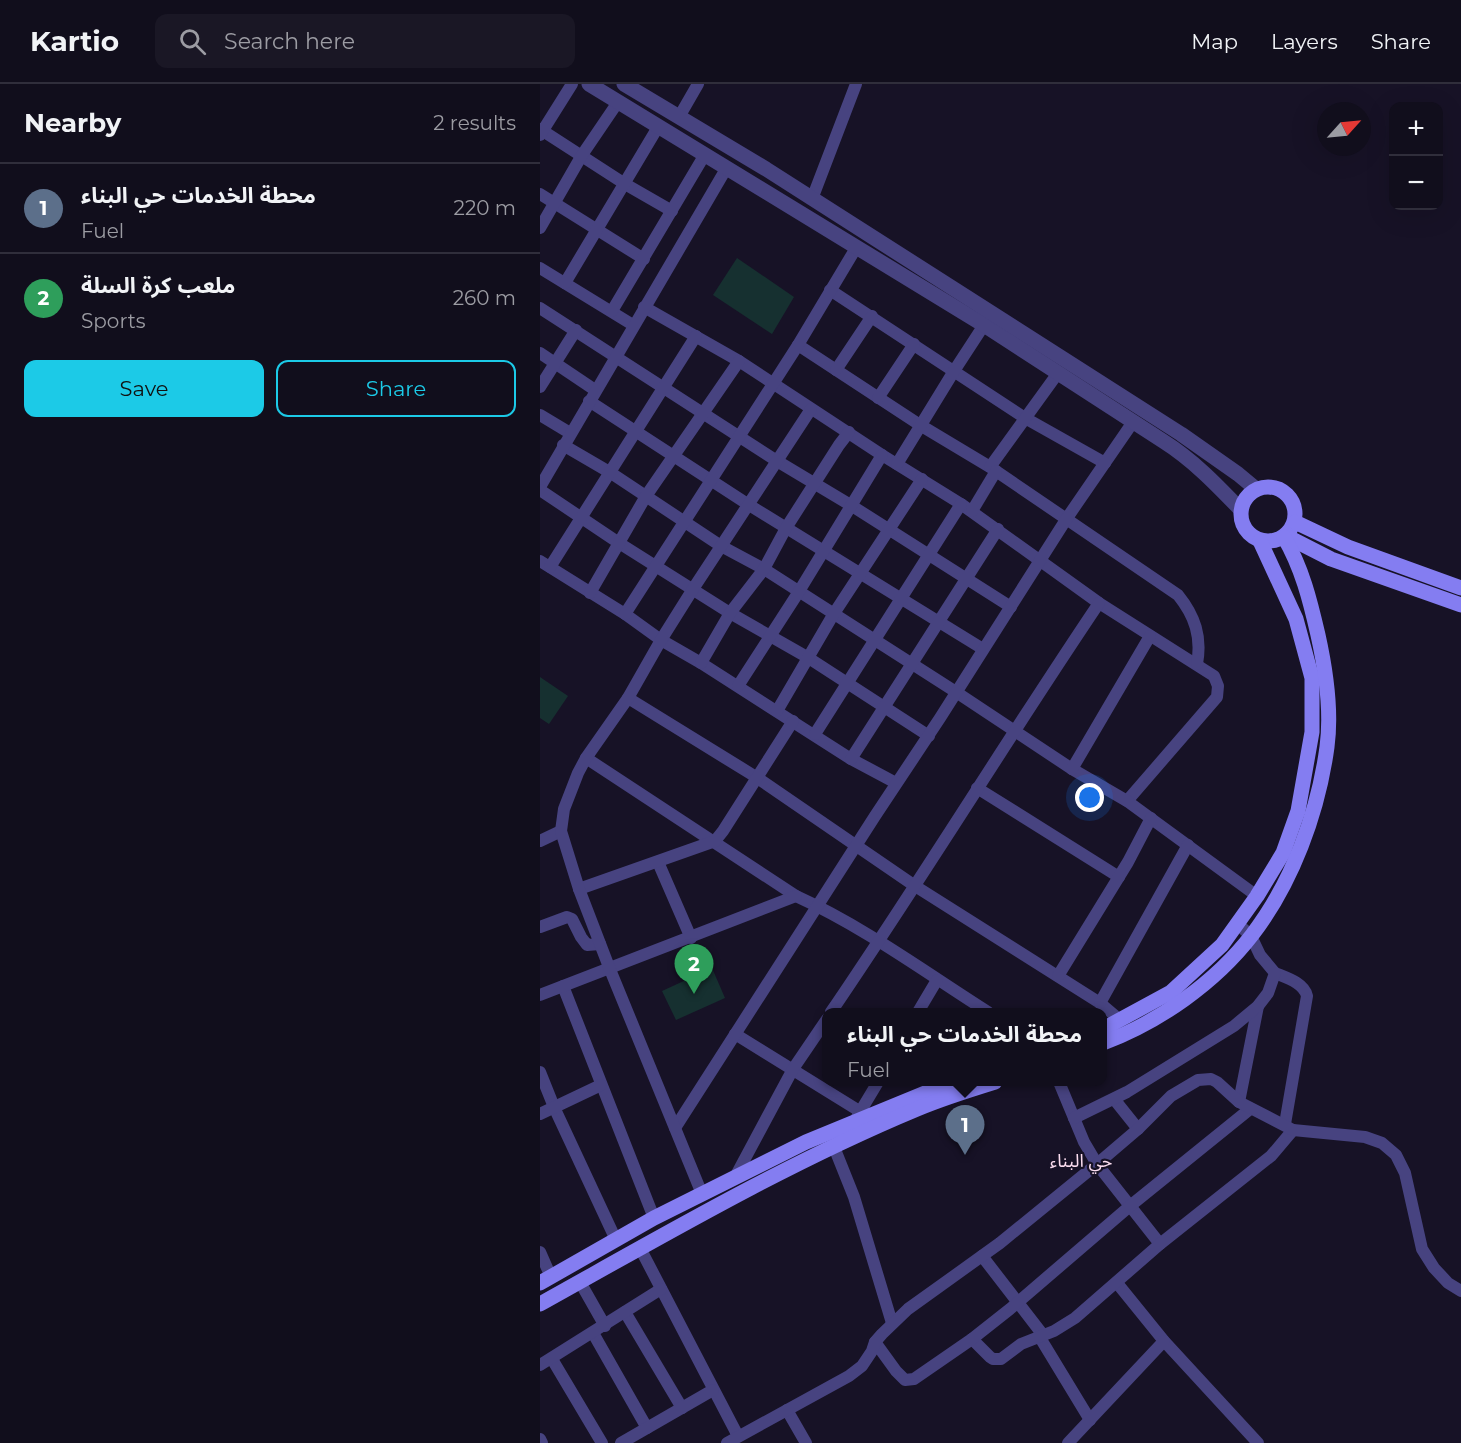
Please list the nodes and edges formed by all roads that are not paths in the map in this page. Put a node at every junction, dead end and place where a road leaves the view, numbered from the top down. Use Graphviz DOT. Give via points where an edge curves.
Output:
graph roads {
  1 [pos="572,84"];
  2 [pos="589,84"];
  3 [pos="624,84"];
  4 [pos="698,84"];
  5 [pos="854,85"];
  6 [pos="618,102"];
  7 [pos="679,117"];
  8 [pos="658,127"];
  9 [pos="541,131"];
  10 [pos="582,155"];
  11 [pos="704,156"];
  12 [pos="726,169"];
  13 [pos="625,184"];
  14 [pos="540,194"];
  15 [pos="812,199"];
  16 [pos="554,202"];
  17 [pos="672,211"];
  18 [pos="540,228"];
  19 [pos="596,230"];
  20 [pos="856,248"];
  21 [pos="644,259"];
  22 [pos="540,268"];
  23 [pos="565,283"];
  24 [pos="830,290"];
  25 [pos="644,307"];
  26 [pos="540,308"];
  27 [pos="612,311"];
  28 [pos="872,316"];
  29 [pos="984,325"];
  30 [pos="633,326"];
  31 [pos="576,330"];
  32 [pos="696,336"];
  33 [pos="914,344"];
  34 [pos="798,345"];
  35 [pos="540,352"];
  36 [pos="615,357"];
  37 [pos="739,361"];
  38 [pos="555,363"];
  39 [pos="836,370"];
  40 [pos="954,371"];
  41 [pos="1058,373"];
  42 [pos="772,384"];
  43 [pos="540,387"];
  44 [pos="664,388"];
  45 [pos="592,396"];
  46 [pos="878,398"];
  47 [pos="811,409"];
  48 [pos="703,413"];
  49 [pos="540,415"];
  50 [pos="1026,418"];
  51 [pos="1133,422"];
  52 [pos="920,425"];
  53 [pos="636,431"];
  54 [pos="849,432"];
  55 [pos="570,433"];
  56 [pos="739,437"];
  57 [pos="563,446"];
  58 [pos="882,455"];
  59 [pos="673,456"];
  60 [pos="777,461"];
  61 [pos="897,464"];
  62 [pos="1105,464"];
  63 [pos="993,469"];
  64 [pos="611,472"];
  65 [pos="922,479"];
  66 [pos="711,480"];
  67 [pos="814,483"];
  68 [pos="541,485"];
  69 [pos="1256,489"];
  70 [pos="646,496"];
  71 [pos="961,504"];
  72 [pos="748,505"];
  73 [pos="852,506"];
  74 [pos="1241,510"];
  75 [pos="972,511"];
  76 [pos="581,518"];
  77 [pos="1067,518"];
  78 [pos="684,522"];
  79 [pos="1295,522"];
  80 [pos="786,528"];
  81 [pos="998,529"];
  82 [pos="889,530"];
  83 [pos="1285,537"];
  84 [pos="1260,541"];
  85 [pos="619,543"];
  86 [pos="721,546"];
  87 [pos="825,550"];
  88 [pos="928,554"];
  89 [pos="1041,559"];
  90 [pos="545,564"];
  91 [pos="656,566"];
  92 [pos="764,569"];
  93 [pos="861,572"];
  94 [pos="966,577"];
  95 [pos="1461,588"];
  96 [pos="693,589"];
  97 [pos="590,593"];
  98 [pos="798,593"];
  99 [pos="900,598"];
  100 [pos="1099,603"];
  101 [pos="1461,605"];
  102 [pos="1011,607"];
  103 [pos="730,613"];
  104 [pos="625,614"];
  105 [pos="833,615"];
  106 [pos="938,622"];
  107 [pos="769,635"];
  108 [pos="1150,636"];
  109 [pos="661,640"];
  110 [pos="874,640"];
  111 [pos="983,649"];
  112 [pos="807,657"];
  113 [pos="701,663"];
  114 [pos="911,664"];
  115 [pos="1197,664"];
  116 [pos="847,683"];
  117 [pos="738,686"];
  118 [pos="956,692"];
  119 [pos="628,698"];
  120 [pos="885,708"];
  121 [pos="777,711"];
  122 [pos="793,721"];
  123 [pos="1014,730"];
  124 [pos="814,734"];
  125 [pos="929,736"];
  126 [pos="586,758"];
  127 [pos="851,759"];
  128 [pos="1072,768"];
  129 [pos="756,777"];
  130 [pos="896,783"];
  131 [pos="977,788"];
  132 [pos="1127,801"];
  133 [pos="1151,818"];
  134 [pos="561,831"];
  135 [pos="540,841"];
  136 [pos="715,841"];
  137 [pos="856,845"];
  138 [pos="1188,845"];
  139 [pos="658,862"];
  140 [pos="1119,877"];
  141 [pos="915,886"];
  142 [pos="579,888"];
  143 [pos="796,896"];
  144 [pos="1257,896"];
  145 [pos="818,906"];
  146 [pos="1238,924"];
  147 [pos="540,927"];
  148 [pos="1251,936"];
  149 [pos="691,938"];
  150 [pos="879,942"];
  151 [pos="600,944"];
  152 [pos="609,967"];
  153 [pos="1275,973"];
  154 [pos="1058,976"];
  155 [pos="937,980"];
  156 [pos="563,986"];
  157 [pos="540,995"];
  158 [pos="1100,1004"];
  159 [pos="1258,1006"];
  160 [pos="834,1008"];
  161 [pos="920,1008"];
  162 [pos="982,1008"];
  163 [pos="1105,1008"];
  164 [pos="1107,1010"];
  165 [pos="1120,1020"];
  166 [pos="822,1026"];
  167 [pos="1107,1027"];
  168 [pos="735,1034"];
  169 [pos="1107,1041"];
  170 [pos="793,1069"];
  171 [pos="540,1072"];
  172 [pos="601,1085"];
  173 [pos="876,1086"];
  174 [pos="941,1086"];
  175 [pos="983,1086"];
  176 [pos="1061,1086"];
  177 [pos="1114,1099"];
  178 [pos="1245,1106"];
  179 [pos="554,1107"];
  180 [pos="540,1114"];
  181 [pos="857,1117"];
  182 [pos="1074,1118"];
  183 [pos="1289,1127"];
  184 [pos="675,1128"];
  185 [pos="1138,1129"];
  186 [pos="834,1147"];
  187 [pos="1097,1164"];
  188 [pos="734,1179"];
  189 [pos="702,1194"];
  190 [pos="1131,1206"];
  191 [pos="654,1218"];
  192 [pos="616,1240"];
  193 [pos="1160,1244"];
  194 [pos="640,1248"];
  195 [pos="540,1252"];
  196 [pos="982,1256"];
  197 [pos="546,1280"];
  198 [pos="580,1282"];
  199 [pos="1117,1283"];
  200 [pos="661,1289"];
  201 [pos="1461,1291"];
  202 [pos="1019,1302"];
  203 [pos="540,1304"];
  204 [pos="625,1312"];
  205 [pos="892,1323"];
  206 [pos="604,1326"];
  207 [pos="593,1333"];
  208 [pos="1041,1335"];
  209 [pos="972,1339"];
  210 [pos="1164,1341"];
  211 [pos="875,1342"];
  212 [pos="552,1359"];
  213 [pos="540,1365"];
  214 [pos="713,1390"];
  215 [pos="682,1408"];
  216 [pos="787,1410"];
  217 [pos="1090,1420"];
  218 [pos="648,1428"];
  219 [pos="738,1436"];
  220 [pos="602,1443"];
  221 [pos="621,1443"];
  222 [pos="727,1443"];
  223 [pos="807,1443"];
  224 [pos="1068,1443"];
  225 [pos="1258,1443"];
  1 -- 9 [label="street"];
  2 -- 6 [label="street"];
  3 -- 7 [label="street"];
  4 -- 7 [label="street"];
  5 -- 15 [label="street"];
  6 -- 8 [label="street"];
  6 -- 10 [label="street"];
  7 -- 15 [label="street"];
  8 -- 11 [label="street"];
  8 -- 13 [label="street"];
  9 -- 10 [label="street"];
  10 -- 13 [label="street"];
  10 -- 16 [label="street"];
  11 -- 12 [label="street"];
  11 -- 17 [label="street"];
  12 -- 20 [label="street"];
  12 -- 25 [label="street"];
  13 -- 17 [label="street"];
  13 -- 19 [label="street"];
  14 -- 16 [label="street"];
  15 -- 69 [label="street" via="1180,434"];
  16 -- 18 [label="street"];
  16 -- 19 [label="street"];
  17 -- 21 [label="street"];
  19 -- 21 [label="street"];
  19 -- 23 [label="street"];
  20 -- 24 [label="street"];
  20 -- 29 [label="street"];
  21 -- 27 [label="street"];
  22 -- 23 [label="street"];
  23 -- 27 [label="street"];
  24 -- 28 [label="street"];
  24 -- 34 [label="street"];
  25 -- 30 [label="street"];
  25 -- 32 [label="street"];
  26 -- 31 [label="street"];
  27 -- 30 [label="street"];
  28 -- 33 [label="street"];
  28 -- 39 [label="street"];
  29 -- 40 [label="street"];
  29 -- 41 [label="street"];
  30 -- 36 [label="street"];
  31 -- 36 [label="street"];
  31 -- 38 [label="street"];
  32 -- 37 [label="street"];
  32 -- 44 [label="street"];
  33 -- 40 [label="street"];
  33 -- 46 [label="street"];
  34 -- 39 [label="street"];
  34 -- 42 [label="street"];
  35 -- 38 [label="street"];
  36 -- 44 [label="street"];
  36 -- 45 [label="street"];
  37 -- 42 [label="street"];
  37 -- 48 [label="street"];
  38 -- 43 [label="street"];
  38 -- 45 [label="street"];
  39 -- 46 [label="street"];
  40 -- 50 [label="street"];
  40 -- 52 [label="street"];
  41 -- 50 [label="street"];
  41 -- 51 [label="street"];
  42 -- 47 [label="street"];
  42 -- 56 [label="street"];
  44 -- 48 [label="street"];
  44 -- 53 [label="street"];
  45 -- 53 [label="street"];
  45 -- 55 [label="street"];
  46 -- 52 [label="street"];
  47 -- 54 [label="street"];
  47 -- 60 [label="street"];
  48 -- 56 [label="street"];
  48 -- 59 [label="street"];
  49 -- 55 [label="street"];
  50 -- 62 [label="street"];
  50 -- 63 [label="street"];
  51 -- 62 [label="street"];
  51 -- 74 [label="street" via="1184,455"];
  52 -- 61 [label="street"];
  52 -- 63 [label="street"];
  53 -- 59 [label="street"];
  53 -- 64 [label="street"];
  54 -- 58 [label="street"];
  54 -- 67 [label="street"];
  55 -- 57 [label="street"];
  56 -- 60 [label="street"];
  56 -- 66 [label="street"];
  57 -- 64 [label="street"];
  57 -- 68 [label="street"];
  58 -- 61 [label="street"];
  58 -- 73 [label="street"];
  59 -- 66 [label="street"];
  59 -- 70 [label="street"];
  60 -- 67 [label="street"];
  60 -- 72 [label="street"];
  61 -- 65 [label="street"];
  62 -- 77 [label="street"];
  63 -- 75 [label="street"];
  63 -- 77 [label="street"];
  64 -- 70 [label="street"];
  64 -- 76 [label="street"];
  65 -- 71 [label="street"];
  65 -- 82 [label="street"];
  66 -- 72 [label="street"];
  66 -- 78 [label="street"];
  67 -- 73 [label="street"];
  67 -- 80 [label="street"];
  68 -- 76 [label="street"];
  69 -- 74 [label="main road"];
  69 -- 79 [label="main road" via="1274,487 1287,494 1295,507"];
  70 -- 78 [label="street"];
  70 -- 85 [label="street"];
  71 -- 75 [label="street"];
  71 -- 88 [label="street"];
  72 -- 80 [label="street"];
  72 -- 86 [label="street"];
  73 -- 82 [label="street"];
  73 -- 87 [label="street"];
  74 -- 84 [label="main road" via="1247,532"];
  75 -- 81 [label="street"];
  76 -- 85 [label="street"];
  76 -- 90 [label="street"];
  77 -- 89 [label="street"];
  77 -- 115 [label="street" via="1178,594 1190,609 1199,633"];
  78 -- 86 [label="street"];
  78 -- 91 [label="street"];
  79 -- 83 [label="main road"];
  79 -- 95 [label="main road" via="1348,547"];
  80 -- 87 [label="street"];
  80 -- 92 [label="street"];
  81 -- 89 [label="street"];
  81 -- 94 [label="street"];
  82 -- 88 [label="street"];
  82 -- 93 [label="street"];
  83 -- 84 [label="main road"];
  83 -- 101 [label="main road" via="1331,559"];
  83 -- 148 [label="main road" via="1303,577 1323,659 1327,746 1321,782 1296,859"];
  84 -- 144 [label="main road" via="1285,592 1304,646 1312,678 1312,732 1298,811 1283,853"];
  85 -- 91 [label="street"];
  85 -- 97 [label="street"];
  86 -- 92 [label="street"];
  86 -- 96 [label="street"];
  87 -- 93 [label="street"];
  87 -- 98 [label="street"];
  88 -- 94 [label="street"];
  88 -- 99 [label="street"];
  89 -- 100 [label="street"];
  89 -- 102 [label="street"];
  90 -- 97 [label="street"];
  91 -- 96 [label="street"];
  91 -- 104 [label="street"];
  92 -- 98 [label="street"];
  92 -- 103 [label="street"];
  93 -- 99 [label="street"];
  93 -- 105 [label="street"];
  94 -- 102 [label="street"];
  94 -- 106 [label="street"];
  96 -- 103 [label="street"];
  96 -- 109 [label="street"];
  97 -- 104 [label="street"];
  98 -- 105 [label="street"];
  98 -- 107 [label="street"];
  99 -- 106 [label="street"];
  99 -- 110 [label="street"];
  100 -- 108 [label="street"];
  100 -- 123 [label="street"];
  102 -- 111 [label="street"];
  103 -- 107 [label="street"];
  103 -- 113 [label="street"];
  104 -- 109 [label="street"];
  105 -- 110 [label="street"];
  105 -- 112 [label="street"];
  106 -- 111 [label="street"];
  106 -- 114 [label="street"];
  107 -- 112 [label="street"];
  107 -- 117 [label="street"];
  108 -- 115 [label="street"];
  108 -- 128 [label="street"];
  109 -- 113 [label="street"];
  109 -- 119 [label="street"];
  110 -- 114 [label="street"];
  110 -- 116 [label="street"];
  111 -- 118 [label="street"];
  112 -- 116 [label="street"];
  112 -- 121 [label="street"];
  113 -- 117 [label="street"];
  114 -- 118 [label="street"];
  114 -- 120 [label="street"];
  115 -- 132 [label="street" via="1214,676 1217,697"];
  116 -- 120 [label="street"];
  116 -- 124 [label="street"];
  117 -- 121 [label="street"];
  118 -- 123 [label="street"];
  118 -- 125 [label="street"];
  119 -- 126 [label="street"];
  119 -- 129 [label="street"];
  120 -- 125 [label="street"];
  120 -- 127 [label="street"];
  121 -- 122 [label="street"];
  122 -- 124 [label="street"];
  122 -- 129 [label="street"];
  123 -- 128 [label="street"];
  123 -- 131 [label="street"];
  124 -- 127 [label="street"];
  125 -- 130 [label="street"];
  126 -- 134 [label="street" via="564,809"];
  126 -- 136 [label="street"];
  127 -- 130 [label="street"];
  128 -- 132 [label="street"];
  129 -- 136 [label="street"];
  129 -- 137 [label="street"];
  130 -- 137 [label="street"];
  131 -- 140 [label="street"];
  131 -- 141 [label="street"];
  132 -- 133 [label="street"];
  133 -- 138 [label="street"];
  133 -- 140 [label="street"];
  134 -- 135 [label="street"];
  134 -- 142 [label="street"];
  136 -- 139 [label="street"];
  136 -- 143 [label="street"];
  137 -- 141 [label="street"];
  137 -- 145 [label="street"];
  138 -- 144 [label="street"];
  138 -- 158 [label="street"];
  139 -- 142 [label="street"];
  139 -- 149 [label="street"];
  140 -- 154 [label="street"];
  141 -- 150 [label="street"];
  141 -- 154 [label="street"];
  142 -- 151 [label="street"];
  143 -- 145 [label="street"];
  143 -- 149 [label="street"];
  144 -- 146 [label="main road"];
  145 -- 150 [label="street"];
  145 -- 168 [label="street"];
  146 -- 148 [label="street"];
  146 -- 165 [label="main road" via="1222,945 1171,992"];
  147 -- 151 [label="street" via="567,917 587,945"];
  148 -- 153 [label="street"];
  148 -- 169 [label="main road" via="1222,968 1181,1001"];
  149 -- 152 [label="street"];
  150 -- 155 [label="street"];
  150 -- 160 [label="street"];
  151 -- 152 [label="street"];
  152 -- 156 [label="street"];
  152 -- 184 [label="street"];
  153 -- 159 [label="street"];
  153 -- 183 [label="street" via="1300,985 1307,996"];
  154 -- 158 [label="street"];
  155 -- 161 [label="street"];
  155 -- 162 [label="street"];
  156 -- 157 [label="street"];
  156 -- 172 [label="street"];
  158 -- 163 [label="street"];
  159 -- 177 [label="street" via="1234,1026"];
  159 -- 178 [label="street"];
  164 -- 165 [label="street"];
  165 -- 167 [label="main road"];
  166 -- 170 [label="street"];
  168 -- 170 [label="street"];
  168 -- 184 [label="street"];
  170 -- 181 [label="street"];
  170 -- 188 [label="street"];
  171 -- 179 [label="street"];
  172 -- 179 [label="street"];
  172 -- 191 [label="street"];
  173 -- 181 [label="street"];
  174 -- 181 [label="main road"];
  175 -- 186 [label="main road" via="918,1108"];
  176 -- 182 [label="street"];
  177 -- 182 [label="street"];
  177 -- 185 [label="street"];
  178 -- 183 [label="street"];
  178 -- 185 [label="street" via="1217,1082 1198,1080 1171,1096"];
  178 -- 190 [label="street"];
  179 -- 180 [label="street"];
  179 -- 192 [label="street"];
  181 -- 188 [label="main road"];
  182 -- 187 [label="street"];
  183 -- 193 [label="street" via="1271,1156"];
  183 -- 201 [label="street" via="1365,1137 1382,1143 1396,1155 1405,1173 1422,1249 1434,1268"];
  184 -- 189 [label="street"];
  185 -- 187 [label="street"];
  186 -- 194 [label="main road"];
  186 -- 205 [label="street" via="854,1197"];
  187 -- 190 [label="street"];
  187 -- 196 [label="street"];
  188 -- 189 [label="main road"];
  189 -- 191 [label="main road"];
  190 -- 193 [label="street"];
  190 -- 202 [label="street"];
  191 -- 192 [label="main road"];
  192 -- 197 [label="main road"];
  193 -- 199 [label="street"];
  194 -- 198 [label="main road"];
  194 -- 200 [label="street"];
  195 -- 197 [label="street"];
  196 -- 202 [label="street"];
  196 -- 205 [label="street"];
  198 -- 203 [label="main road"];
  198 -- 206 [label="street"];
  199 -- 208 [label="street" via="1075,1318"];
  199 -- 210 [label="street"];
  200 -- 204 [label="street"];
  200 -- 214 [label="street"];
  202 -- 208 [label="street"];
  202 -- 209 [label="street"];
  204 -- 206 [label="street"];
  204 -- 215 [label="street"];
  205 -- 211 [label="street"];
  206 -- 207 [label="street"];
  207 -- 212 [label="street"];
  207 -- 218 [label="street"];
  208 -- 209 [label="street" via="996,1359"];
  208 -- 217 [label="street"];
  209 -- 211 [label="street" via="908,1381"];
  210 -- 217 [label="street"];
  210 -- 225 [label="street"];
  211 -- 216 [label="street" via="862,1366"];
  212 -- 213 [label="street"];
  212 -- 220 [label="street"];
  214 -- 215 [label="street"];
  214 -- 219 [label="street"];
  215 -- 218 [label="street"];
  216 -- 219 [label="street"];
  216 -- 223 [label="street"];
  217 -- 224 [label="street"];
  218 -- 221 [label="street"];
  219 -- 222 [label="street"];
}
